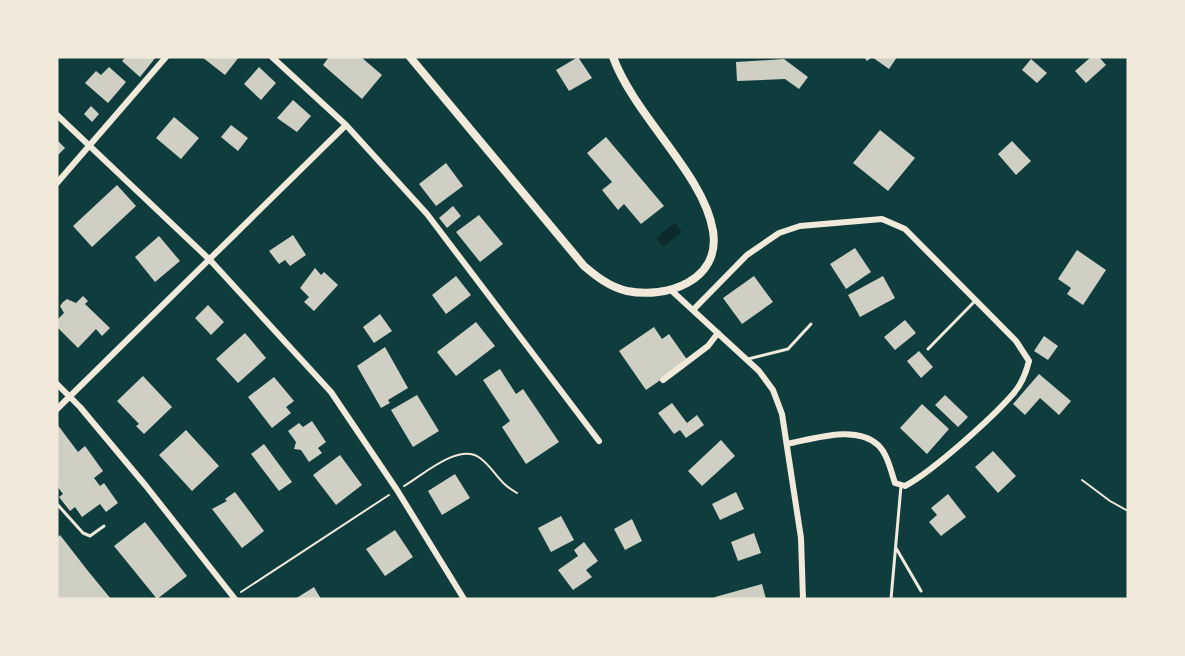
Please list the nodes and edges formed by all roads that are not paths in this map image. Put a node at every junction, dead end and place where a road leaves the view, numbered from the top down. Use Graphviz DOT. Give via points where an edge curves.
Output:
graph roads {
  1 [pos="166,57"];
  2 [pos="272,57"];
  3 [pos="410,57"];
  4 [pos="613,57"];
  5 [pos="57,116"];
  6 [pos="346,125"];
  7 [pos="90,145"];
  8 [pos="57,183"];
  9 [pos="210,260"];
  10 [pos="672,291"];
  11 [pos="975,301"];
  12 [pos="693,310"];
  13 [pos="812,324"];
  14 [pos="718,333"];
  15 [pos="928,349"];
  16 [pos="747,359"];
  17 [pos="663,380"];
  18 [pos="57,384"];
  19 [pos="71,397"];
  20 [pos="57,409"];
  21 [pos="599,441"];
  22 [pos="787,444"];
  23 [pos="901,486"];
  24 [pos="57,504"];
  25 [pos="104,526"];
  26 [pos="895,546"];
  27 [pos="921,591"];
  28 [pos="233,598"];
  29 [pos="464,599"];
  30 [pos="803,599"];
  31 [pos="891,599"];
  1 -- 7 [label="street"];
  2 -- 6 [label="street"];
  3 -- 10 [label="main road" via="584,266 603,282 626,291"];
  4 -- 10 [label="main road" via="637,104 693,183 713,231 712,253 706,268 694,280"];
  5 -- 7 [label="street"];
  6 -- 9 [label="street"];
  6 -- 21 [label="street" via="427,214"];
  7 -- 8 [label="street"];
  7 -- 9 [label="street"];
  9 -- 19 [label="street"];
  9 -- 29 [label="street" via="331,392"];
  10 -- 12 [label="street"];
  11 -- 12 [label="street" via="905,229 882,219 800,226 779,233 747,255"];
  11 -- 15 [label="lane"];
  11 -- 23 [label="street" via="1025,354 1029,361 1022,382 971,434 912,483"];
  12 -- 14 [label="street"];
  13 -- 16 [label="lane" via="788,349"];
  14 -- 16 [label="street"];
  14 -- 17 [label="street" via="693,359"];
  16 -- 22 [label="street" via="773,390"];
  18 -- 19 [label="street"];
  19 -- 20 [label="street"];
  19 -- 28 [label="street"];
  22 -- 23 [label="street" via="839,434 867,437 879,445 895,483"];
  22 -- 30 [label="street" via="801,538"];
  23 -- 26 [label="lane"];
  24 -- 25 [label="lane" via="83,533 90,536"];
  26 -- 27 [label="lane"];
  26 -- 31 [label="lane"];
}
